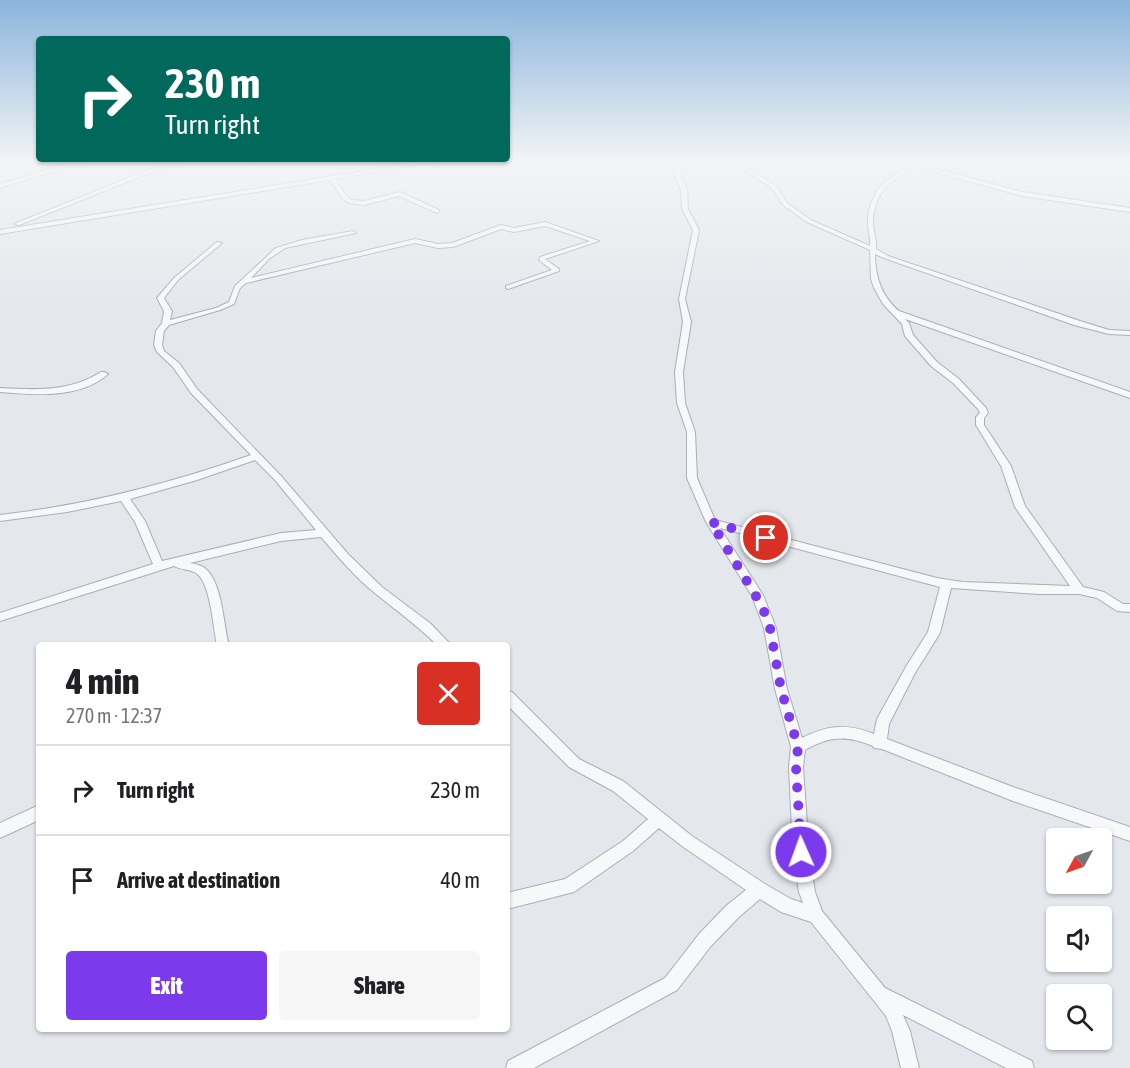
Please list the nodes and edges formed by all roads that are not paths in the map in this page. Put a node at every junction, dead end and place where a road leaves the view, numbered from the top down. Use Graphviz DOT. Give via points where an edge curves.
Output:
graph roads {
  1 [pos="53,210"];
  2 [pos="135,210"];
  3 [pos="686,210"];
  4 [pos="792,210"];
  5 [pos="872,210"];
  6 [pos="0,231"];
  7 [pos="353,232"];
  8 [pos="219,243"];
  9 [pos="872,249"];
  10 [pos="247,281"];
  11 [pos="508,286"];
  12 [pos="896,313"];
  13 [pos="166,323"];
  14 [pos="1130,333"];
  15 [pos="104,374"];
  16 [pos="0,390"];
  17 [pos="1130,395"];
  18 [pos="257,456"];
  19 [pos="124,498"];
  20 [pos="0,518"];
  21 [pos="711,522"];
  22 [pos="324,533"];
  23 [pos="164,565"];
  24 [pos="946,584"];
  25 [pos="1079,590"];
  26 [pos="1127,610"];
  27 [pos="0,617"];
  28 [pos="222,642"];
  29 [pos="442,642"];
  30 [pos="510,699"];
  31 [pos="879,744"];
  32 [pos="798,747"];
  33 [pos="36,813"];
  34 [pos="660,818"];
  35 [pos="0,831"];
  36 [pos="1130,834"];
  37 [pos="804,882"];
  38 [pos="759,890"];
  39 [pos="510,900"];
  40 [pos="787,906"];
  41 [pos="816,916"];
  42 [pos="882,995"];
  43 [pos="515,1068"];
  44 [pos="910,1068"];
  45 [pos="1025,1068"];
  1 -- 6 [label="street"];
  2 -- 6 [label="street"];
  3 -- 21 [label="street" via="696,230 682,299 687,324 679,372 680,396 691,432 692,477"];
  4 -- 9 [label="street" via="808,221"];
  5 -- 9 [label="street"];
  7 -- 10 [label="street" via="279,248"];
  8 -- 13 [label="street" via="160,298 168,311"];
  9 -- 12 [label="street" via="876,286"];
  9 -- 14 [label="street" via="903,264 1077,323"];
  10 -- 11 [label="street" via="415,241 453,245 501,227 514,230 545,224 596,241 542,258 557,270"];
  10 -- 13 [label="street" via="237,288 235,299 228,306"];
  12 -- 17 [label="street"];
  12 -- 25 [label="street" via="905,322 909,336 934,364 982,408 980,425 1006,466 1015,498"];
  13 -- 18 [label="street" via="160,331 161,352"];
  15 -- 16 [label="street" via="61,390"];
  18 -- 19 [label="street" via="191,480"];
  18 -- 22 [label="street"];
  19 -- 20 [label="street"];
  19 -- 23 [label="street" via="141,520"];
  21 -- 24 [label="street"];
  21 -- 32 [label="street" via="762,606"];
  22 -- 23 [label="street" via="281,537"];
  22 -- 29 [label="street" via="361,574"];
  23 -- 27 [label="street"];
  23 -- 28 [label="street" via="190,566 204,574"];
  24 -- 25 [label="street"];
  24 -- 31 [label="street" via="934,633 882,723"];
  25 -- 26 [label="street" via="1100,595"];
  30 -- 34 [label="street" via="574,763 618,786"];
  31 -- 32 [label="street" via="855,733 829,733"];
  31 -- 36 [label="street"];
  32 -- 37 [label="street"];
  33 -- 35 [label="street"];
  34 -- 38 [label="street"];
  34 -- 39 [label="street" via="628,846 568,886"];
  37 -- 40 [label="street" via="806,900 802,905"];
  37 -- 41 [label="street"];
  38 -- 40 [label="street"];
  38 -- 43 [label="street" via="705,939 670,984"];
  40 -- 41 [label="street"];
  41 -- 42 [label="street"];
  42 -- 44 [label="street" via="901,1031"];
  42 -- 45 [label="street"];
}
